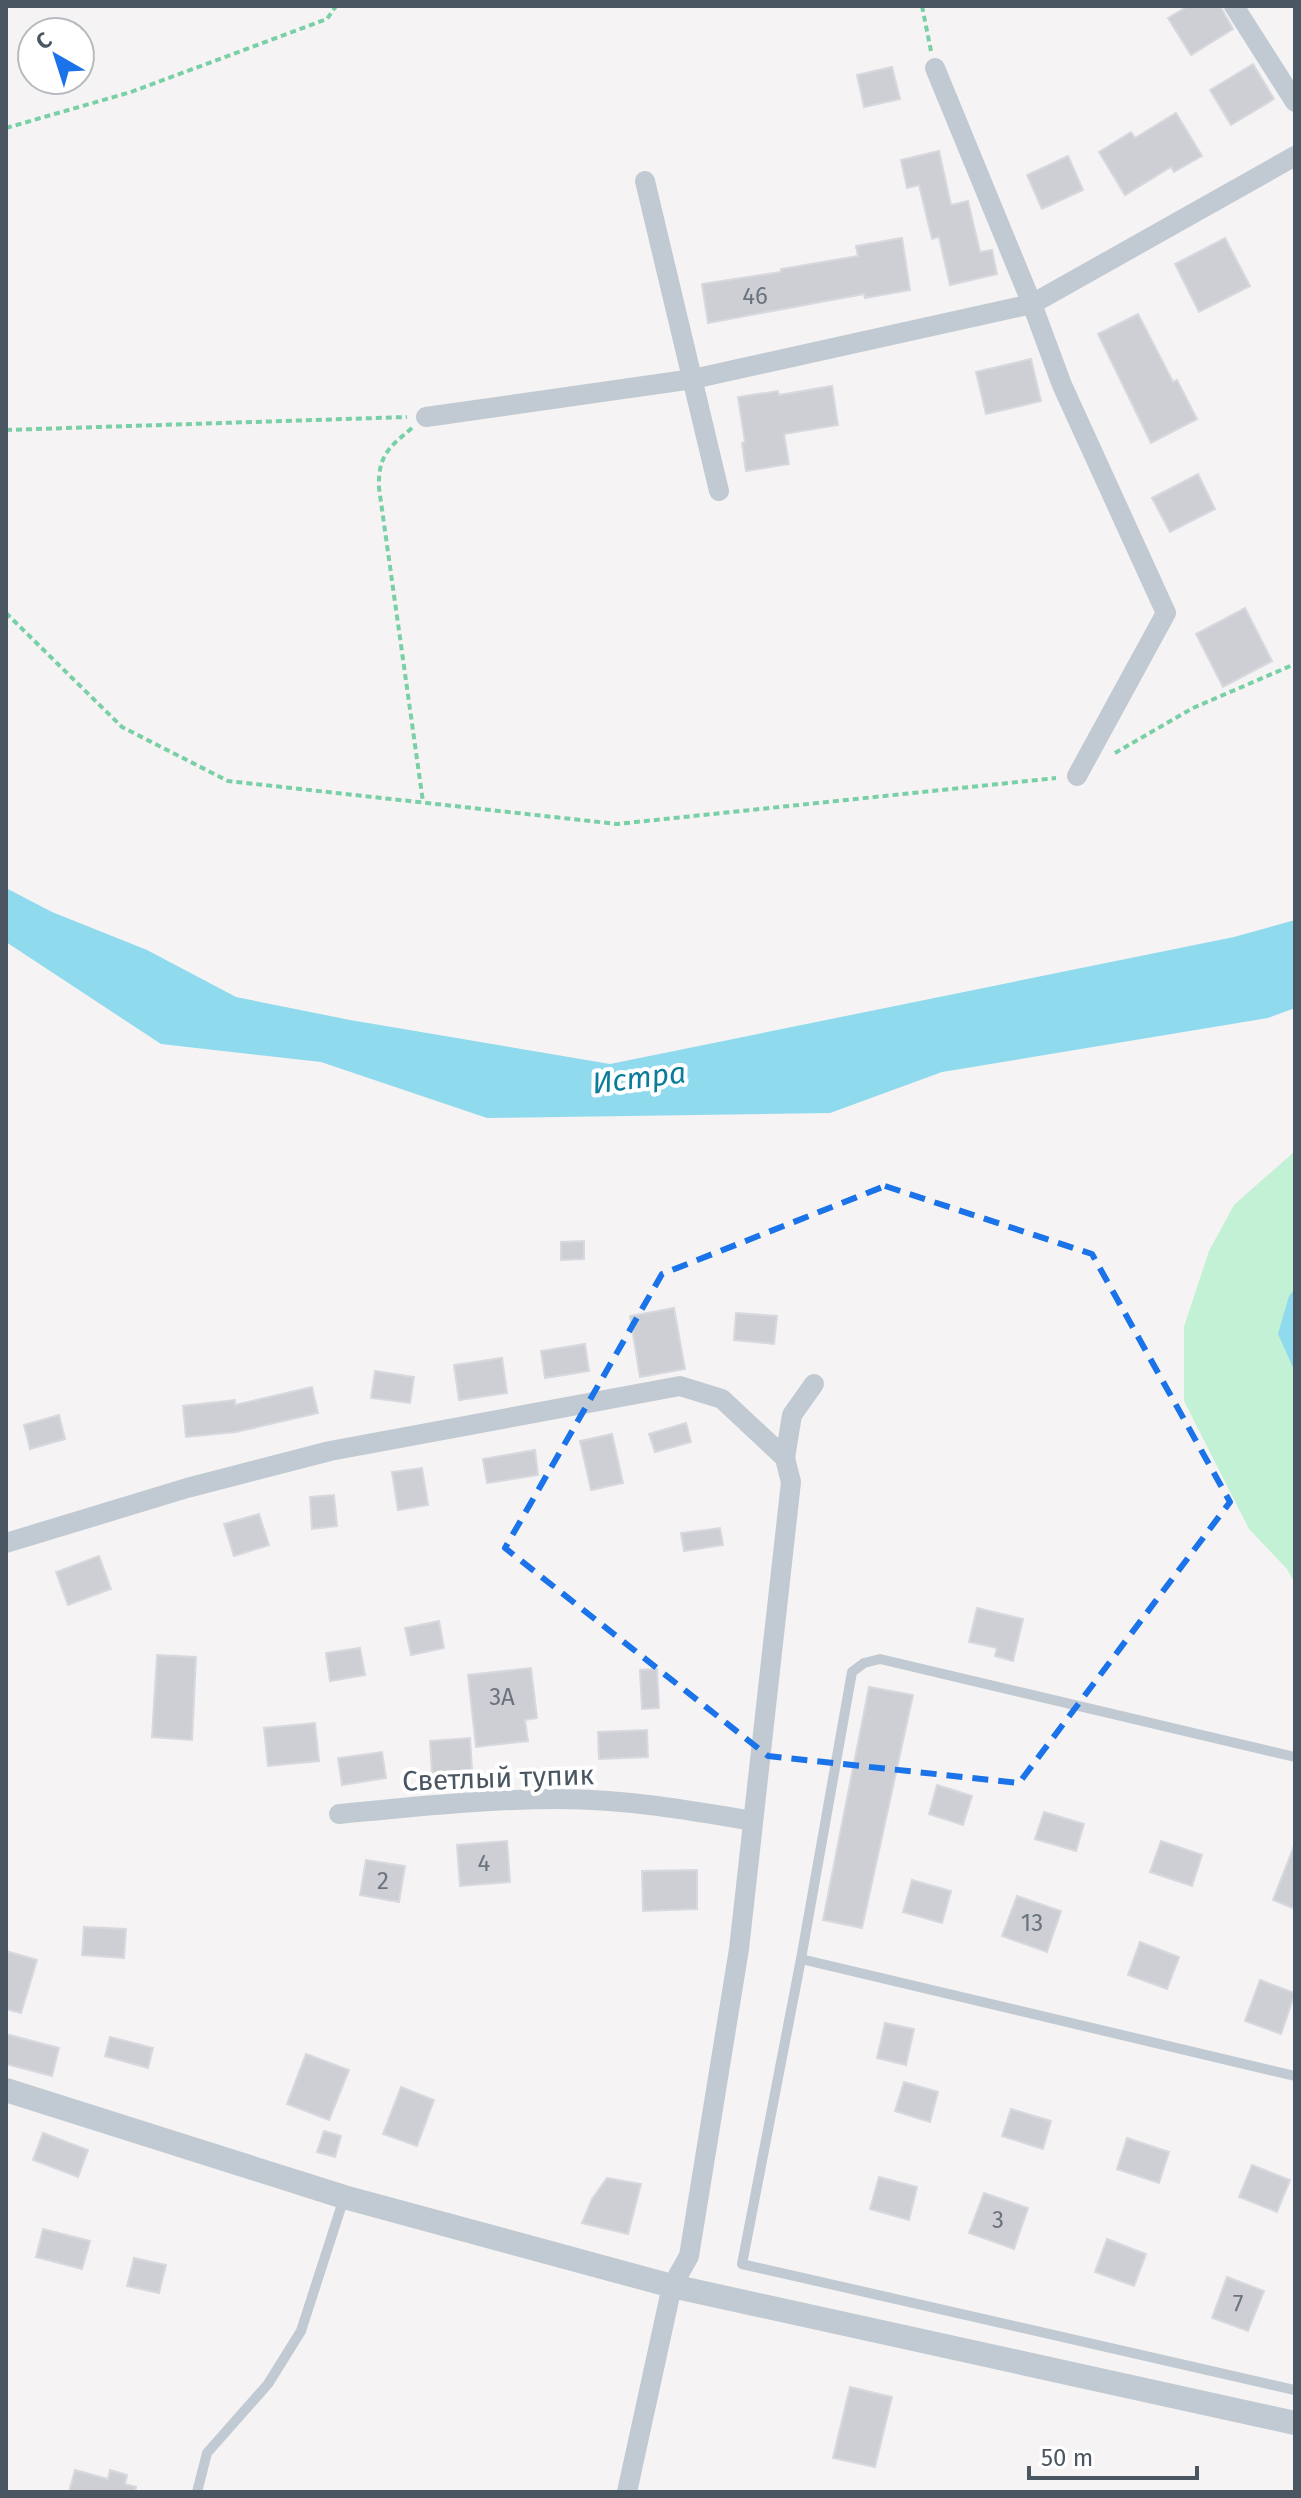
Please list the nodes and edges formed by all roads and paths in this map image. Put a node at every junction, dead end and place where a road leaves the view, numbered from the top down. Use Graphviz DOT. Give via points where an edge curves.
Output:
graph roads {
  1 [pos="336,6"];
  2 [pos="922,6"];
  3 [pos="1234,6"];
  4 [pos="935,68"];
  5 [pos="1295,102"];
  6 [pos="6,128"];
  7 [pos="1295,156"];
  8 [pos="645,181"];
  9 [pos="1032,304"];
  10 [pos="693,379"];
  11 [pos="426,417"];
  12 [pos="6,430"];
  13 [pos="719,491"];
  14 [pos="6,613"];
  15 [pos="1295,664"];
  16 [pos="1115,753"];
  17 [pos="1077,776"];
  18 [pos="423,802"];
  19 [pos="814,1384"];
  20 [pos="785,1458"];
  21 [pos="6,1543"];
  22 [pos="1295,1757"];
  23 [pos="339,1814"];
  24 [pos="753,1821"];
  25 [pos="801,1959"];
  26 [pos="1295,2076"];
  27 [pos="6,2090"];
  28 [pos="344,2197"];
  29 [pos="672,2286"];
  30 [pos="1295,2390"];
  31 [pos="1295,2423"];
  32 [pos="197,2492"];
  33 [pos="627,2492"];
  1 -- 6 [label="path" via="327,19 131,92"];
  2 -- 4 [label="path"];
  3 -- 5 [label="street"];
  4 -- 9 [label="street"];
  7 -- 9 [label="street"];
  8 -- 10 [label="street"];
  9 -- 10 [label="street"];
  9 -- 17 [label="street" via="1062,385 1166,613"];
  10 -- 11 [label="street"];
  10 -- 13 [label="street"];
  11 -- 12 [label="path"];
  11 -- 18 [label="path" via="393,444 378,466"];
  14 -- 18 [label="path" via="122,727 228,781"];
  15 -- 16 [label="path" via="1193,708"];
  17 -- 18 [label="path" via="617,824"];
  19 -- 20 [label="street" via="792,1415"];
  20 -- 21 [label="street" via="722,1399 680,1386 330,1451"];
  20 -- 24 [label="street" via="791,1482"];
  22 -- 25 [label="lane" via="880,1659 864,1663 852,1672"];
  23 -- 24 [label="street, Светлый тупик" via="562,1799"];
  24 -- 29 [label="street" via="739,1949 689,2256"];
  25 -- 26 [label="lane"];
  25 -- 30 [label="lane" via="742,2264"];
  27 -- 28 [label="street"];
  28 -- 29 [label="street"];
  28 -- 32 [label="lane" via="301,2331 268,2384 207,2453"];
  29 -- 31 [label="street"];
  29 -- 33 [label="street"];
}
